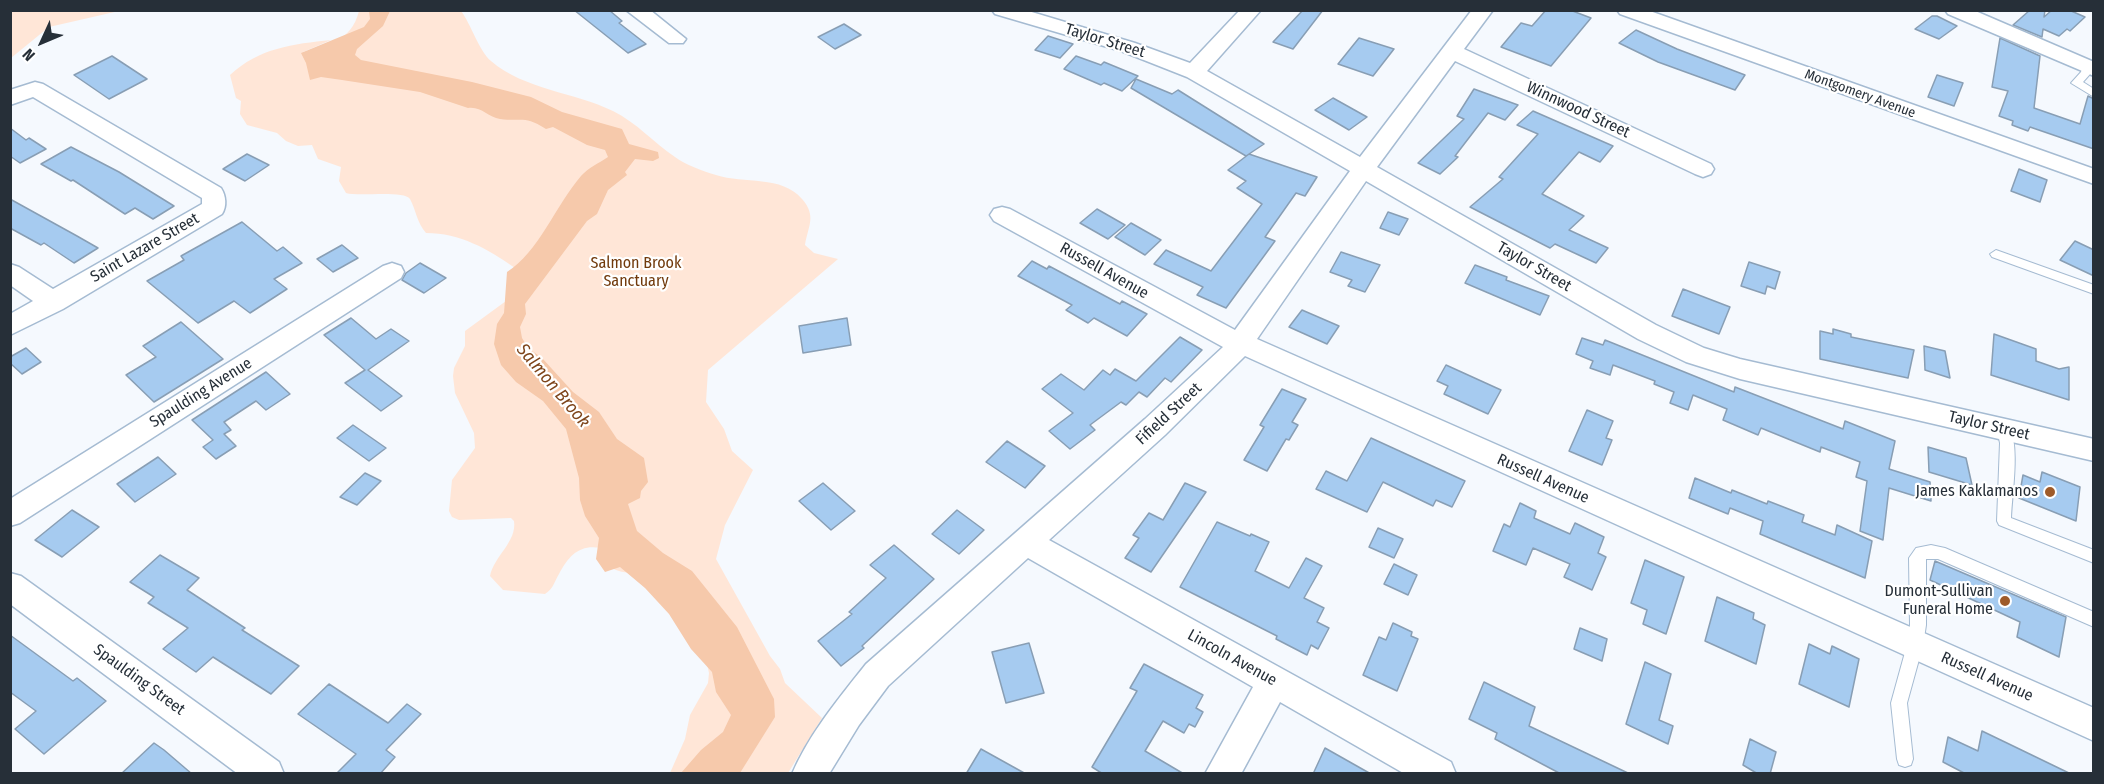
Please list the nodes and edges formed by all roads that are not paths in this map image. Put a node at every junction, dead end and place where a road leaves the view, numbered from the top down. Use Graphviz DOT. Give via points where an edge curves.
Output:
graph roads {
  1 [pos="636,10"];
  2 [pos="1002,10"];
  3 [pos="1251,10"];
  4 [pos="1483,10"];
  5 [pos="1627,10"];
  6 [pos="1955,10"];
  7 [pos="676,39"];
  8 [pos="1453,52"];
  9 [pos="2091,66"];
  10 [pos="1194,72"];
  11 [pos="2094,94"];
  12 [pos="10,98"];
  13 [pos="1703,169"];
  14 [pos="1363,170"];
  15 [pos="2094,177"];
  16 [pos="1002,215"];
  17 [pos="1996,254"];
  18 [pos="392,272"];
  19 [pos="10,273"];
  20 [pos="2094,290"];
  21 [pos="54,302"];
  22 [pos="10,326"];
  23 [pos="1241,344"];
  24 [pos="2004,429"];
  25 [pos="2094,450"];
  26 [pos="10,514"];
  27 [pos="1026,542"];
  28 [pos="2094,557"];
  29 [pos="10,586"];
  30 [pos="2094,620"];
  31 [pos="1915,645"];
  32 [pos="1274,681"];
  33 [pos="2094,725"];
  34 [pos="1905,759"];
  35 [pos="267,774"];
  36 [pos="809,774"];
  37 [pos="1222,774"];
  38 [pos="1439,774"];
  1 -- 7 [label="street"];
  2 -- 10 [label="street, Taylor Street" via="1128,47"];
  3 -- 10 [label="street"];
  4 -- 8 [label="street, Fifield Street"];
  5 -- 15 [label="street, Montgomery Avenue"];
  6 -- 9 [label="street"];
  8 -- 13 [label="street, Winnwood Street"];
  8 -- 14 [label="street, Fifield Street"];
  9 -- 11 [label="lane" via="2076,83"];
  10 -- 14 [label="street, Taylor Street"];
  12 -- 21 [label="street, Saint Lazare Street" via="35,89 213,194 214,208"];
  14 -- 23 [label="street, Fifield Street"];
  14 -- 24 [label="street, Taylor Street" via="1695,355 1740,369"];
  16 -- 23 [label="street, Russell Avenue"];
  17 -- 20 [label="lane"];
  18 -- 26 [label="street, Spaulding Avenue"];
  19 -- 21 [label="street"];
  21 -- 22 [label="street, Saint Lazare Street"];
  23 -- 27 [label="street, Fifield Street"];
  23 -- 31 [label="street, Russell Avenue"];
  24 -- 25 [label="street, Taylor Street"];
  24 -- 28 [label="lane" via="2004,521"];
  27 -- 32 [label="street, Lincoln Avenue"];
  27 -- 36 [label="street, Fifield Street" via="877,675 851,707"];
  29 -- 35 [label="street, Spaulding Street"];
  30 -- 31 [label="lane" via="1940,553 1926,551 1917,558 1919,616"];
  31 -- 33 [label="street, Russell Avenue"];
  31 -- 34 [label="lane" via="1899,703"];
  32 -- 37 [label="street"];
  32 -- 38 [label="street, Lincoln Avenue"];
}
